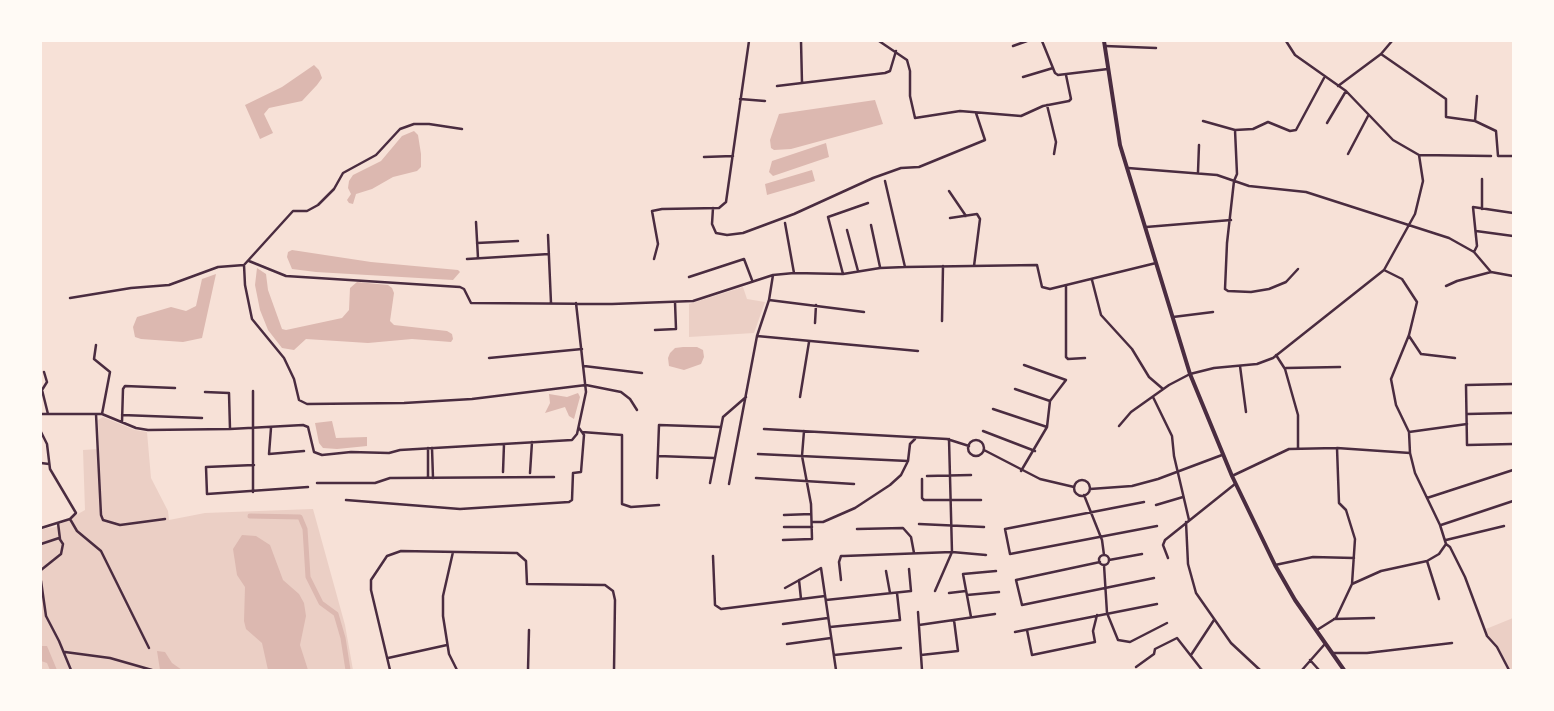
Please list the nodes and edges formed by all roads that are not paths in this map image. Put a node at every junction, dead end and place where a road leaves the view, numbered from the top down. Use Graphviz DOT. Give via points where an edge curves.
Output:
graph roads {
  1 [pos="749,41"];
  2 [pos="801,41"];
  3 [pos="878,41"];
  4 [pos="890,41"];
  5 [pos="1027,41"];
  6 [pos="1042,41"];
  7 [pos="1286,41"];
  8 [pos="1392,41"];
  9 [pos="1104,43"];
  10 [pos="888,46"];
  11 [pos="1013,46"];
  12 [pos="1156,48"];
  13 [pos="896,51"];
  14 [pos="1381,54"];
  15 [pos="1053,68"];
  16 [pos="1108,69"];
  17 [pos="1066,75"];
  18 [pos="1023,77"];
  19 [pos="1324,78"];
  20 [pos="802,83"];
  21 [pos="777,86"];
  22 [pos="1338,86"];
  23 [pos="1346,91"];
  24 [pos="1477,96"];
  25 [pos="740,99"];
  26 [pos="765,102"];
  27 [pos="1047,105"];
  28 [pos="976,113"];
  29 [pos="1368,116"];
  30 [pos="1203,120"];
  31 [pos="1475,121"];
  32 [pos="1327,123"];
  33 [pos="462,129"];
  34 [pos="1235,130"];
  35 [pos="1199,146"];
  36 [pos="1054,154"];
  37 [pos="1348,154"];
  38 [pos="1420,155"];
  39 [pos="732,156"];
  40 [pos="1491,156"];
  41 [pos="1513,156"];
  42 [pos="704,157"];
  43 [pos="1126,168"];
  44 [pos="1198,172"];
  45 [pos="1482,179"];
  46 [pos="885,181"];
  47 [pos="1234,181"];
  48 [pos="949,191"];
  49 [pos="868,203"];
  50 [pos="712,208"];
  51 [pos="1482,209"];
  52 [pos="1513,213"];
  53 [pos="966,216"];
  54 [pos="950,218"];
  55 [pos="1231,220"];
  56 [pos="476,222"];
  57 [pos="785,223"];
  58 [pos="871,225"];
  59 [pos="1408,225"];
  60 [pos="1144,228"];
  61 [pos="847,230"];
  62 [pos="1476,231"];
  63 [pos="548,235"];
  64 [pos="1513,236"];
  65 [pos="518,241"];
  66 [pos="477,243"];
  67 [pos="1474,252"];
  68 [pos="549,254"];
  69 [pos="478,258"];
  70 [pos="467,259"];
  71 [pos="654,259"];
  72 [pos="249,262"];
  73 [pos="1156,264"];
  74 [pos="244,265"];
  75 [pos="943,266"];
  76 [pos="974,266"];
  77 [pos="905,267"];
  78 [pos="880,268"];
  79 [pos="1298,269"];
  80 [pos="1384,270"];
  81 [pos="858,271"];
  82 [pos="1491,272"];
  83 [pos="794,273"];
  84 [pos="843,274"];
  85 [pos="773,275"];
  86 [pos="1513,276"];
  87 [pos="689,278"];
  88 [pos="752,280"];
  89 [pos="1092,280"];
  90 [pos="1066,286"];
  91 [pos="1446,286"];
  92 [pos="70,298"];
  93 [pos="769,300"];
  94 [pos="576,302"];
  95 [pos="676,302"];
  96 [pos="551,303"];
  97 [pos="816,306"];
  98 [pos="864,312"];
  99 [pos="1213,312"];
  100 [pos="1172,318"];
  101 [pos="942,321"];
  102 [pos="815,323"];
  103 [pos="655,330"];
  104 [pos="1409,335"];
  105 [pos="757,336"];
  106 [pos="809,341"];
  107 [pos="96,345"];
  108 [pos="583,349"];
  109 [pos="918,351"];
  110 [pos="1276,355"];
  111 [pos="489,358"];
  112 [pos="1085,358"];
  113 [pos="1456,358"];
  114 [pos="1024,365"];
  115 [pos="584,366"];
  116 [pos="1240,366"];
  117 [pos="1340,367"];
  118 [pos="1286,368"];
  119 [pos="44,372"];
  120 [pos="642,374"];
  121 [pos="1190,374"];
  122 [pos="1513,384"];
  123 [pos="586,385"];
  124 [pos="175,388"];
  125 [pos="1016,389"];
  126 [pos="1163,389"];
  127 [pos="253,391"];
  128 [pos="205,392"];
  129 [pos="747,396"];
  130 [pos="800,397"];
  131 [pos="1153,397"];
  132 [pos="1050,401"];
  133 [pos="993,409"];
  134 [pos="637,410"];
  135 [pos="1246,412"];
  136 [pos="1513,413"];
  137 [pos="41,414"];
  138 [pos="48,414"];
  139 [pos="96,414"];
  140 [pos="102,414"];
  141 [pos="1467,414"];
  142 [pos="122,415"];
  143 [pos="202,418"];
  144 [pos="122,422"];
  145 [pos="1467,424"];
  146 [pos="1119,426"];
  147 [pos="720,427"];
  148 [pos="1047,427"];
  149 [pos="255,428"];
  150 [pos="271,428"];
  151 [pos="579,428"];
  152 [pos="230,429"];
  153 [pos="764,429"];
  154 [pos="804,431"];
  155 [pos="983,431"];
  156 [pos="41,432"];
  157 [pos="582,432"];
  158 [pos="1409,432"];
  159 [pos="916,438"];
  160 [pos="576,439"];
  161 [pos="584,439"];
  162 [pos="950,439"];
  163 [pos="532,442"];
  164 [pos="504,444"];
  165 [pos="1513,444"];
  166 [pos="969,446"];
  167 [pos="428,448"];
  168 [pos="432,448"];
  169 [pos="1298,448"];
  170 [pos="1337,448"];
  171 [pos="984,450"];
  172 [pos="304,451"];
  173 [pos="1034,451"];
  174 [pos="1410,453"];
  175 [pos="758,454"];
  176 [pos="1222,455"];
  177 [pos="658,456"];
  178 [pos="802,456"];
  179 [pos="714,458"];
  180 [pos="908,462"];
  181 [pos="41,463"];
  182 [pos="49,464"];
  183 [pos="254,465"];
  184 [pos="1513,470"];
  185 [pos="1021,471"];
  186 [pos="503,472"];
  187 [pos="530,473"];
  188 [pos="1178,473"];
  189 [pos="950,475"];
  190 [pos="971,475"];
  191 [pos="927,476"];
  192 [pos="1232,476"];
  193 [pos="554,477"];
  194 [pos="428,478"];
  195 [pos="433,478"];
  196 [pos="657,478"];
  197 [pos="756,478"];
  198 [pos="922,479"];
  199 [pos="807,481"];
  200 [pos="318,482"];
  201 [pos="710,483"];
  202 [pos="729,484"];
  203 [pos="854,484"];
  204 [pos="1235,484"];
  205 [pos="308,487"];
  206 [pos="1074,487"];
  207 [pos="1090,489"];
  208 [pos="253,492"];
  209 [pos="1084,495"];
  210 [pos="1183,496"];
  211 [pos="1427,498"];
  212 [pos="346,500"];
  213 [pos="981,500"];
  214 [pos="950,501"];
  215 [pos="1513,501"];
  216 [pos="1144,502"];
  217 [pos="659,505"];
  218 [pos="1156,505"];
  219 [pos="1090,512"];
  220 [pos="811,514"];
  221 [pos="784,515"];
  222 [pos="165,519"];
  223 [pos="70,520"];
  224 [pos="1187,521"];
  225 [pos="812,522"];
  226 [pos="58,523"];
  227 [pos="918,524"];
  228 [pos="952,525"];
  229 [pos="1440,525"];
  230 [pos="984,526"];
  231 [pos="1156,526"];
  232 [pos="1504,526"];
  233 [pos="784,527"];
  234 [pos="41,528"];
  235 [pos="812,528"];
  236 [pos="857,529"];
  237 [pos="1101,537"];
  238 [pos="60,539"];
  239 [pos="783,540"];
  240 [pos="1446,542"];
  241 [pos="41,544"];
  242 [pos="454,552"];
  243 [pos="952,552"];
  244 [pos="914,553"];
  245 [pos="1142,554"];
  246 [pos="986,555"];
  247 [pos="1104,555"];
  248 [pos="713,556"];
  249 [pos="1168,558"];
  250 [pos="1354,558"];
  251 [pos="1109,560"];
  252 [pos="1427,561"];
  253 [pos="1100,562"];
  254 [pos="1104,565"];
  255 [pos="1276,565"];
  256 [pos="909,569"];
  257 [pos="41,570"];
  258 [pos="886,571"];
  259 [pos="996,571"];
  260 [pos="1154,578"];
  261 [pos="799,580"];
  262 [pos="841,580"];
  263 [pos="41,581"];
  264 [pos="1352,584"];
  265 [pos="1106,587"];
  266 [pos="784,588"];
  267 [pos="934,591"];
  268 [pos="966,591"];
  269 [pos="998,592"];
  270 [pos="897,593"];
  271 [pos="949,593"];
  272 [pos="890,594"];
  273 [pos="967,595"];
  274 [pos="825,596"];
  275 [pos="801,599"];
  276 [pos="1440,599"];
  277 [pos="826,600"];
  278 [pos="1157,604"];
  279 [pos="918,612"];
  280 [pos="1107,613"];
  281 [pos="995,614"];
  282 [pos="1097,615"];
  283 [pos="971,617"];
  284 [pos="828,618"];
  285 [pos="1374,618"];
  286 [pos="1334,619"];
  287 [pos="954,620"];
  288 [pos="1214,620"];
  289 [pos="1167,622"];
  290 [pos="783,624"];
  291 [pos="919,626"];
  292 [pos="830,628"];
  293 [pos="529,630"];
  294 [pos="1027,630"];
  295 [pos="1315,631"];
  296 [pos="1015,632"];
  297 [pos="831,638"];
  298 [pos="1452,643"];
  299 [pos="447,644"];
  300 [pos="787,644"];
  301 [pos="1324,644"];
  302 [pos="149,648"];
  303 [pos="901,648"];
  304 [pos="64,652"];
  305 [pos="1331,654"];
  306 [pos="920,655"];
  307 [pos="1191,655"];
  308 [pos="834,656"];
  309 [pos="388,658"];
  310 [pos="1310,660"];
  311 [pos="1136,668"];
  312 [pos="152,669"];
  313 [pos="71,670"];
  314 [pos="390,670"];
  315 [pos="457,670"];
  316 [pos="528,670"];
  317 [pos="614,670"];
  318 [pos="836,670"];
  319 [pos="922,670"];
  320 [pos="1202,670"];
  321 [pos="1260,670"];
  322 [pos="1302,670"];
  323 [pos="1319,670"];
  324 [pos="1344,670"];
  325 [pos="1509,670"];
  1 -- 25 [label="street"];
  2 -- 20 [label="street"];
  3 -- 10 [label="street"];
  4 -- 10 [label="street"];
  5 -- 11 [label="street"];
  6 -- 15 [label="street"];
  7 -- 19 [label="street" via="1295,55"];
  8 -- 14 [label="street"];
  9 -- 12 [label="street"];
  9 -- 16 [label="main road"];
  10 -- 13 [label="street"];
  13 -- 20 [label="street" via="888,72"];
  13 -- 28 [label="street" via="909,65 915,118 949,111"];
  14 -- 22 [label="street"];
  14 -- 31 [label="street" via="1446,99 1446,116"];
  15 -- 17 [label="street" via="1055,73"];
  15 -- 18 [label="street"];
  16 -- 17 [label="street"];
  16 -- 43 [label="main road"];
  17 -- 27 [label="street" via="1071,99"];
  19 -- 22 [label="street"];
  19 -- 34 [label="street" via="1296,130 1268,122 1253,129"];
  20 -- 21 [label="street"];
  22 -- 23 [label="street"];
  23 -- 29 [label="street"];
  23 -- 32 [label="street"];
  24 -- 31 [label="street"];
  25 -- 26 [label="street"];
  25 -- 39 [label="street"];
  27 -- 28 [label="street" via="1021,116"];
  27 -- 36 [label="street" via="1056,142"];
  28 -- 50 [label="street" via="985,140 919,166 901,168 873,178 743,233 727,235 716,232 712,224"];
  29 -- 37 [label="street"];
  29 -- 38 [label="street" via="1393,140"];
  30 -- 34 [label="street"];
  31 -- 41 [label="street" via="1496,131 1498,156"];
  33 -- 72 [label="street" via="414,124 400,129 376,155 343,173 334,189 318,205 307,212 293,211"];
  34 -- 47 [label="street" via="1238,174"];
  35 -- 44 [label="street"];
  38 -- 40 [label="street"];
  38 -- 59 [label="street" via="1423,188"];
  39 -- 42 [label="street"];
  39 -- 50 [label="street" via="726,202 724,206"];
  43 -- 44 [label="street"];
  43 -- 60 [label="main road"];
  44 -- 47 [label="street"];
  45 -- 51 [label="street"];
  46 -- 77 [label="street"];
  47 -- 55 [label="street"];
  47 -- 59 [label="street" via="1249,186 1306,192"];
  48 -- 53 [label="street"];
  49 -- 84 [label="street" via="828,217"];
  50 -- 71 [label="street" via="652,211 658,244"];
  51 -- 52 [label="street"];
  51 -- 62 [label="street" via="1473,207"];
  53 -- 54 [label="street"];
  53 -- 76 [label="street" via="977,214 980,219"];
  55 -- 60 [label="street"];
  55 -- 79 [label="street" via="1226,290 1251,292 1269,289 1286,282"];
  56 -- 66 [label="street"];
  57 -- 83 [label="street"];
  58 -- 78 [label="street"];
  59 -- 67 [label="street" via="1449,238"];
  59 -- 80 [label="street"];
  60 -- 73 [label="main road"];
  61 -- 81 [label="street"];
  62 -- 64 [label="street"];
  62 -- 67 [label="street"];
  63 -- 68 [label="street"];
  65 -- 66 [label="street"];
  66 -- 69 [label="street"];
  67 -- 82 [label="street"];
  68 -- 69 [label="street"];
  68 -- 96 [label="street"];
  69 -- 70 [label="street"];
  72 -- 74 [label="street"];
  72 -- 96 [label="street" via="286,276 460,286 470,303"];
  73 -- 89 [label="street"];
  73 -- 100 [label="main road"];
  74 -- 92 [label="street" via="218,267 169,285"];
  74 -- 123 [label="street" via="252,319 284,358 299,400 307,404 462,400"];
  75 -- 76 [label="street"];
  75 -- 77 [label="street"];
  75 -- 101 [label="street"];
  76 -- 90 [label="street" via="1037,266 1045,289"];
  77 -- 78 [label="street"];
  78 -- 81 [label="street"];
  80 -- 104 [label="street" via="1402,279 1417,302"];
  80 -- 110 [label="street"];
  81 -- 84 [label="street"];
  82 -- 86 [label="street"];
  82 -- 91 [label="street"];
  83 -- 84 [label="street"];
  83 -- 85 [label="street"];
  85 -- 88 [label="street"];
  85 -- 93 [label="street"];
  87 -- 88 [label="street" via="744,259"];
  88 -- 95 [label="street" via="693,301"];
  89 -- 90 [label="street"];
  89 -- 126 [label="street" via="1101,315 1132,349 1149,377"];
  90 -- 112 [label="street" via="1066,357 1068,360"];
  93 -- 97 [label="street"];
  93 -- 105 [label="street"];
  94 -- 95 [label="street"];
  94 -- 96 [label="street"];
  94 -- 108 [label="street"];
  95 -- 103 [label="street" via="676,329"];
  97 -- 98 [label="street"];
  97 -- 102 [label="street"];
  99 -- 100 [label="street"];
  100 -- 121 [label="main road"];
  104 -- 113 [label="street" via="1421,354"];
  104 -- 158 [label="street" via="1391,378 1396,405"];
  105 -- 106 [label="street"];
  105 -- 129 [label="street"];
  106 -- 109 [label="street"];
  106 -- 130 [label="street"];
  107 -- 140 [label="street" via="94,359 110,370"];
  108 -- 111 [label="street"];
  108 -- 115 [label="street"];
  110 -- 116 [label="street" via="1257,364"];
  110 -- 118 [label="street"];
  114 -- 132 [label="street" via="1066,380"];
  115 -- 120 [label="street"];
  115 -- 123 [label="street"];
  116 -- 121 [label="street"];
  116 -- 135 [label="street"];
  117 -- 118 [label="street"];
  118 -- 169 [label="street" via="1298,416"];
  119 -- 138 [label="street" via="47,382 42,390"];
  121 -- 126 [label="street"];
  121 -- 176 [label="main road"];
  122 -- 141 [label="street" via="1466,385"];
  123 -- 134 [label="street" via="621,392"];
  123 -- 151 [label="street"];
  124 -- 142 [label="street" via="125,386"];
  125 -- 132 [label="street"];
  126 -- 131 [label="street"];
  127 -- 149 [label="street"];
  128 -- 152 [label="street" via="229,393"];
  129 -- 147 [label="street" via="723,418"];
  129 -- 202 [label="street"];
  131 -- 146 [label="street" via="1131,412"];
  131 -- 188 [label="street" via="1172,436"];
  132 -- 148 [label="street"];
  133 -- 148 [label="street"];
  136 -- 141 [label="street"];
  137 -- 138 [label="street"];
  138 -- 139 [label="street"];
  139 -- 140 [label="street"];
  139 -- 222 [label="street" via="103,520 120,525"];
  140 -- 144 [label="street"];
  141 -- 145 [label="street"];
  142 -- 143 [label="street"];
  142 -- 144 [label="street"];
  144 -- 152 [label="street" via="148,430"];
  145 -- 158 [label="street"];
  145 -- 165 [label="street" via="1467,445"];
  147 -- 177 [label="street" via="659,425"];
  147 -- 179 [label="street"];
  148 -- 173 [label="street"];
  149 -- 150 [label="street"];
  149 -- 152 [label="street"];
  149 -- 183 [label="street"];
  150 -- 167 [label="street" via="306,426 314,452 322,455"];
  150 -- 172 [label="street" via="269,454"];
  151 -- 157 [label="street"];
  151 -- 160 [label="street"];
  153 -- 154 [label="street"];
  154 -- 159 [label="street"];
  154 -- 178 [label="street"];
  155 -- 173 [label="street"];
  156 -- 182 [label="street" via="47,444"];
  157 -- 161 [label="street"];
  157 -- 217 [label="street" via="622,435 622,504 631,507"];
  158 -- 174 [label="street"];
  159 -- 162 [label="street"];
  159 -- 180 [label="street" via="910,444"];
  160 -- 161 [label="street"];
  160 -- 163 [label="street"];
  161 -- 212 [label="street" via="581,472 573,473 572,500 567,502 460,509"];
  162 -- 166 [label="street"];
  162 -- 189 [label="street"];
  163 -- 164 [label="street"];
  163 -- 187 [label="street"];
  164 -- 168 [label="street"];
  164 -- 186 [label="street"];
  166 -- 171 [label="street" via="979,441"];
  166 -- 171 [label="street" via="974,455"];
  167 -- 168 [label="street"];
  167 -- 194 [label="street"];
  168 -- 195 [label="street"];
  169 -- 170 [label="street"];
  169 -- 192 [label="street" via="1289,449"];
  170 -- 174 [label="street"];
  170 -- 250 [label="street" via="1339,503 1346,510 1355,539"];
  171 -- 185 [label="street"];
  173 -- 185 [label="street"];
  174 -- 211 [label="street"];
  175 -- 178 [label="street"];
  176 -- 188 [label="street"];
  176 -- 192 [label="main road"];
  177 -- 179 [label="street"];
  177 -- 196 [label="street"];
  178 -- 180 [label="street"];
  178 -- 199 [label="street"];
  179 -- 201 [label="street"];
  180 -- 225 [label="street" via="890,485 855,508 823,522"];
  181 -- 182 [label="street"];
  182 -- 223 [label="street" via="75,511"];
  183 -- 208 [label="street"];
  183 -- 208 [label="street" via="206,468 207,494"];
  184 -- 211 [label="street"];
  185 -- 206 [label="street"];
  188 -- 207 [label="street" via="1132,486"];
  188 -- 210 [label="street"];
  189 -- 190 [label="street"];
  189 -- 191 [label="street"];
  189 -- 214 [label="street"];
  192 -- 204 [label="main road"];
  193 -- 195 [label="street"];
  194 -- 195 [label="street"];
  194 -- 200 [label="street" via="390,478 375,483"];
  197 -- 199 [label="street"];
  198 -- 214 [label="street" via="922,500"];
  199 -- 203 [label="street"];
  199 -- 220 [label="street"];
  204 -- 224 [label="street"];
  204 -- 255 [label="main road"];
  205 -- 208 [label="street"];
  206 -- 207 [label="street" via="1076,482 1083,480"];
  206 -- 209 [label="street" via="1076,493"];
  207 -- 209 [label="street"];
  209 -- 219 [label="street"];
  210 -- 218 [label="street"];
  210 -- 224 [label="street"];
  211 -- 229 [label="street"];
  213 -- 214 [label="street"];
  214 -- 228 [label="street"];
  215 -- 229 [label="street"];
  216 -- 219 [label="street"];
  219 -- 237 [label="street"];
  219 -- 237 [label="street" via="1005,529 1010,554"];
  220 -- 221 [label="street"];
  220 -- 225 [label="street"];
  223 -- 226 [label="street"];
  223 -- 302 [label="street" via="77,531 101,551"];
  224 -- 249 [label="street" via="1163,543"];
  224 -- 288 [label="street" via="1188,564 1196,593"];
  225 -- 235 [label="street"];
  226 -- 234 [label="street"];
  226 -- 238 [label="street"];
  227 -- 228 [label="street"];
  228 -- 230 [label="street"];
  228 -- 243 [label="street"];
  229 -- 240 [label="street"];
  231 -- 237 [label="street"];
  232 -- 240 [label="street"];
  233 -- 235 [label="street"];
  235 -- 239 [label="street" via="812,539"];
  236 -- 244 [label="street" via="903,528 911,537"];
  237 -- 247 [label="street"];
  238 -- 241 [label="street"];
  238 -- 257 [label="street" via="64,544 62,551"];
  240 -- 252 [label="street" via="1439,554"];
  240 -- 325 [label="street" via="1464,577 1487,636"];
  242 -- 299 [label="street" via="443,596"];
  242 -- 309 [label="street" via="394,552 374,573 371,590"];
  242 -- 317 [label="street" via="516,553 526,561 527,584 605,585 613,591 615,600"];
  243 -- 244 [label="street"];
  243 -- 246 [label="street"];
  243 -- 267 [label="street"];
  244 -- 262 [label="street" via="841,556 838,562"];
  245 -- 251 [label="street"];
  247 -- 251 [label="street"];
  247 -- 253 [label="street" via="1099,558"];
  248 -- 275 [label="street" via="716,605 722,609"];
  250 -- 255 [label="street" via="1312,556"];
  250 -- 264 [label="street"];
  251 -- 254 [label="street"];
  252 -- 264 [label="street" via="1381,571"];
  252 -- 276 [label="street"];
  253 -- 254 [label="street"];
  253 -- 265 [label="street" via="1016,580 1022,605"];
  254 -- 265 [label="street"];
  255 -- 295 [label="main road"];
  256 -- 270 [label="street" via="911,591"];
  258 -- 272 [label="street"];
  259 -- 268 [label="street" via="964,574"];
  260 -- 265 [label="street"];
  261 -- 266 [label="street"];
  261 -- 274 [label="street" via="821,568"];
  261 -- 275 [label="street"];
  263 -- 304 [label="street" via="46,616"];
  264 -- 286 [label="street"];
  265 -- 280 [label="street"];
  268 -- 271 [label="street"];
  268 -- 273 [label="street"];
  269 -- 273 [label="street"];
  270 -- 272 [label="street"];
  270 -- 292 [label="street" via="900,620"];
  272 -- 277 [label="street"];
  273 -- 283 [label="street"];
  274 -- 275 [label="street"];
  274 -- 277 [label="street"];
  277 -- 284 [label="street"];
  278 -- 280 [label="street"];
  279 -- 291 [label="street"];
  280 -- 282 [label="street"];
  280 -- 289 [label="street" via="1118,640 1130,642"];
  281 -- 283 [label="street"];
  282 -- 294 [label="street"];
  282 -- 294 [label="street" via="1093,631 1095,642 1032,655"];
  283 -- 287 [label="street"];
  284 -- 290 [label="street"];
  284 -- 292 [label="street"];
  285 -- 286 [label="street"];
  286 -- 295 [label="street"];
  287 -- 291 [label="street"];
  287 -- 306 [label="street" via="958,651"];
  288 -- 307 [label="street"];
  288 -- 321 [label="street" via="1231,643"];
  291 -- 306 [label="street"];
  292 -- 297 [label="street"];
  293 -- 316 [label="street"];
  294 -- 296 [label="street"];
  295 -- 301 [label="main road"];
  297 -- 300 [label="street"];
  297 -- 308 [label="street"];
  298 -- 305 [label="street"];
  299 -- 309 [label="street"];
  299 -- 315 [label="street"];
  301 -- 305 [label="main road"];
  301 -- 310 [label="street"];
  303 -- 308 [label="street"];
  304 -- 312 [label="street"];
  304 -- 313 [label="street"];
  305 -- 324 [label="main road"];
  306 -- 319 [label="street"];
  307 -- 311 [label="street" via="1177,638 1172,638"];
  307 -- 320 [label="street"];
  308 -- 318 [label="street"];
  309 -- 314 [label="street"];
  310 -- 322 [label="street"];
  310 -- 323 [label="street"];
}
